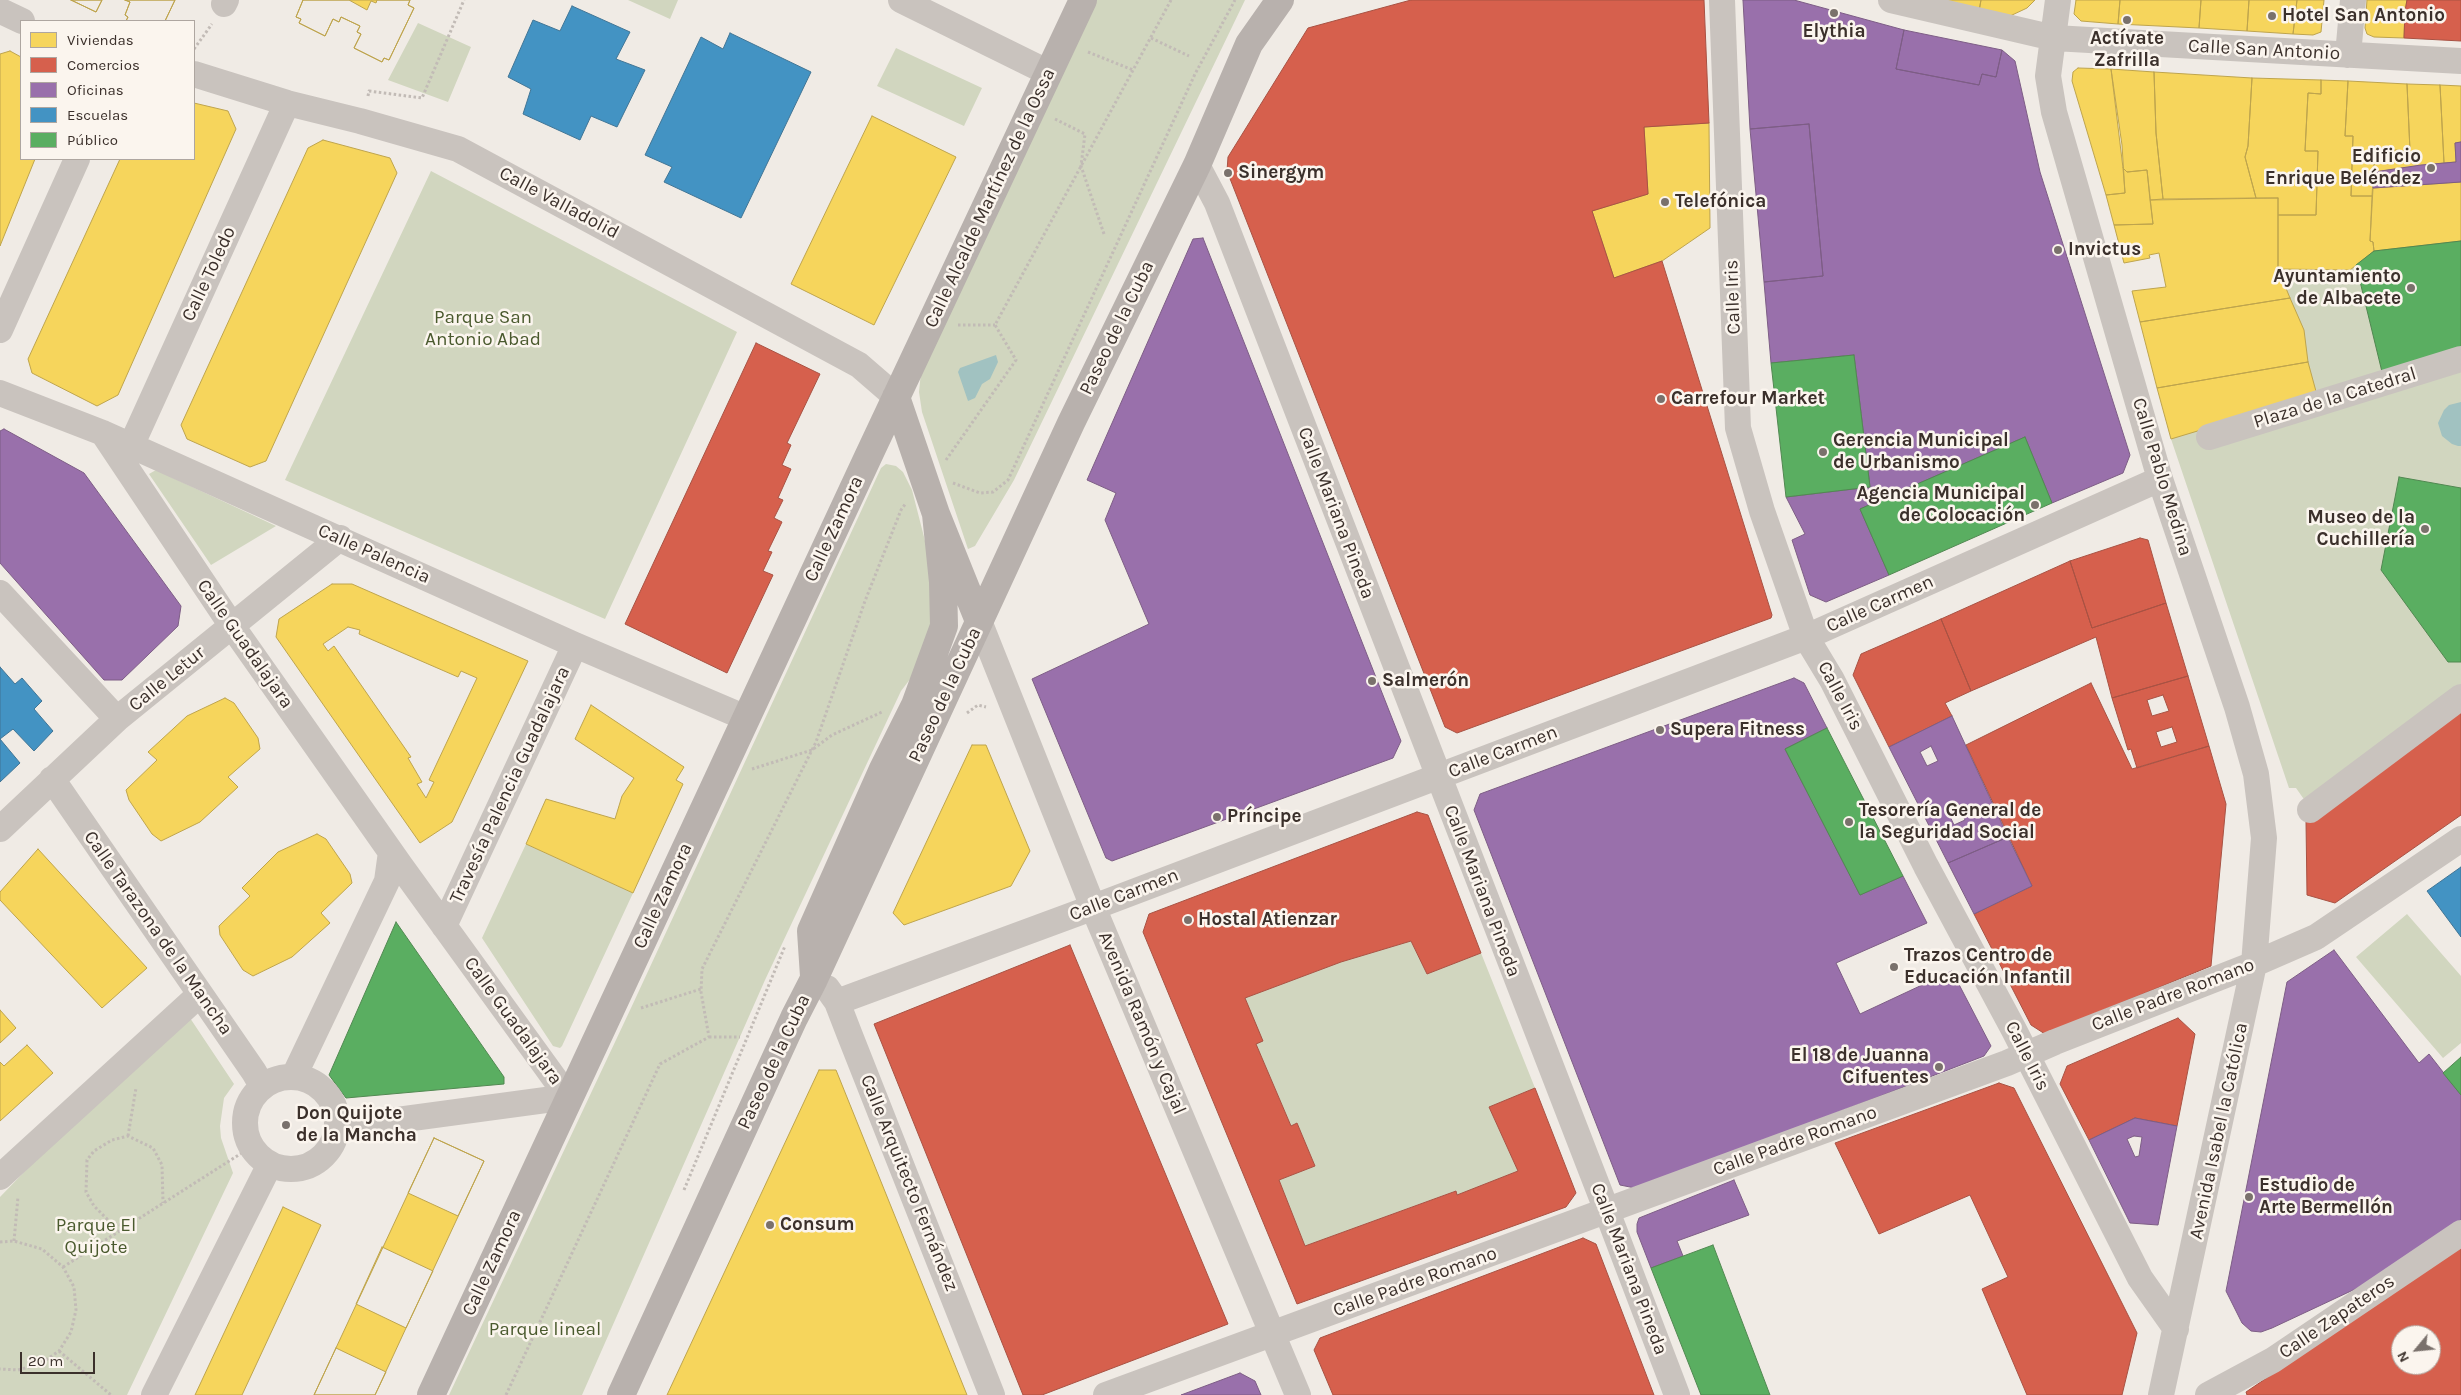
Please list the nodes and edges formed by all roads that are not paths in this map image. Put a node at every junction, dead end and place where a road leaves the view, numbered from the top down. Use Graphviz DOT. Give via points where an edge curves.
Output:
graph roads {
  1 [pos="900,0"];
  2 [pos="1083,0"];
  3 [pos="1280,0"];
  4 [pos="1722,0"];
  5 [pos="1891,0"];
  6 [pos="2058,0"];
  7 [pos="2353,0"];
  8 [pos="1930,5"];
  9 [pos="2054,38"];
  10 [pos="2348,55"];
  11 [pos="2461,61"];
  12 [pos="1049,72"];
  13 [pos="195,74"];
  14 [pos="288,103"];
  15 [pos="77,160"];
  16 [pos="1197,165"];
  17 [pos="0,330"];
  18 [pos="2461,359"];
  19 [pos="0,393"];
  20 [pos="896,397"];
  21 [pos="103,433"];
  22 [pos="2209,437"];
  23 [pos="131,446"];
  24 [pos="2160,479"];
  25 [pos="936,514"];
  26 [pos="340,538"];
  27 [pos="0,592"];
  28 [pos="980,621"];
  29 [pos="232,626"];
  30 [pos="1806,637"];
  31 [pos="575,645"];
  32 [pos="2461,697"];
  33 [pos="746,718"];
  34 [pos="118,719"];
  35 [pos="1438,776"];
  36 [pos="52,779"];
  37 [pos="2310,810"];
  38 [pos="0,829"];
  39 [pos="2461,839"];
  40 [pos="391,852"];
  41 [pos="1093,907"];
  42 [pos="2258,917"];
  43 [pos="444,926"];
  44 [pos="2254,964"];
  45 [pos="814,979"];
  46 [pos="200,995"];
  47 [pos="837,1002"];
  48 [pos="2026,1054"];
  49 [pos="294,1076"];
  50 [pos="262,1086"];
  51 [pos="568,1097"];
  52 [pos="338,1128"];
  53 [pos="261,1156"];
  54 [pos="0,1177"];
  55 [pos="1607,1210"];
  56 [pos="2461,1233"];
  57 [pos="1273,1335"];
  58 [pos="2174,1336"];
  59 [pos="154,1395"];
  60 [pos="431,1395"];
  61 [pos="621,1395"];
  62 [pos="992,1395"];
  63 [pos="1106,1395"];
  64 [pos="1298,1395"];
  65 [pos="1676,1395"];
  66 [pos="2161,1395"];
  67 [pos="2170,1395"];
  68 [pos="2208,1395"];
  1 -- 12 [label="street"];
  2 -- 12 [label="main road, Calle Alcalde Martínez de la Ossa"];
  3 -- 16 [label="main road, Paseo de la Cuba" via="1249,44"];
  4 -- 30 [label="street, Calle Iris" via="1738,428 1762,511"];
  5 -- 8 [label="street, Calle San Antonio"];
  6 -- 9 [label="street, Calle Pablo Medina"];
  7 -- 10 [label="street"];
  8 -- 9 [label="street, Calle San Antonio"];
  9 -- 10 [label="street, Calle San Antonio"];
  9 -- 24 [label="street, Calle Pablo Medina" via="2048,76 2054,112"];
  10 -- 11 [label="street, Calle San Antonio"];
  12 -- 20 [label="main road, Calle Alcalde Martínez de la Ossa"];
  13 -- 14 [label="street, Calle Valladolid"];
  14 -- 20 [label="street, Calle Valladolid" via="458,149 860,365"];
  14 -- 23 [label="street, Calle Toledo"];
  15 -- 17 [label="street"];
  16 -- 28 [label="main road, Paseo de la Cuba"];
  16 -- 35 [label="street, Calle Mariana Pineda" via="1217,203"];
  18 -- 22 [label="street, Plaza de la Catedral"];
  19 -- 21 [label="street, Calle Palencia"];
  20 -- 25 [label="main road"];
  20 -- 33 [label="main road, Calle Zamora"];
  21 -- 23 [label="street, Calle Palencia"];
  21 -- 29 [label="street, Calle Guadalajara"];
  23 -- 26 [label="street, Calle Palencia"];
  24 -- 30 [label="street, Calle Carmen"];
  24 -- 42 [label="street, Calle Pablo Medina" via="2237,707 2256,774 2264,838"];
  25 -- 28 [label="main road"];
  25 -- 45 [label="main road" via="944,626 915,705 811,931"];
  26 -- 29 [label="street, Calle Letur"];
  26 -- 31 [label="street, Calle Palencia"];
  27 -- 34 [label="street"];
  28 -- 41 [label="street, Avenida Ramón y Cajal"];
  28 -- 45 [label="main road, Paseo de la Cuba"];
  29 -- 34 [label="street, Calle Letur"];
  29 -- 40 [label="street, Calle Guadalajara"];
  30 -- 35 [label="street, Calle Carmen"];
  30 -- 48 [label="street, Calle Iris" via="1832,680"];
  31 -- 33 [label="street, Calle Palencia"];
  31 -- 43 [label="street, Travesía Palencia Guadalajara"];
  32 -- 37 [label="street"];
  33 -- 51 [label="main road, Calle Zamora"];
  34 -- 36 [label="street, Calle Letur"];
  35 -- 41 [label="street, Calle Carmen"];
  35 -- 55 [label="street, Calle Mariana Pineda"];
  36 -- 38 [label="street, Calle Letur"];
  36 -- 46 [label="street, Calle Tarazona de la Mancha"];
  39 -- 44 [label="street, Calle Padre Romano" via="2316,937"];
  40 -- 43 [label="street, Calle Guadalajara"];
  40 -- 49 [label="street" via="387,881"];
  41 -- 47 [label="street, Calle Carmen"];
  41 -- 57 [label="street, Avenida Ramón y Cajal"];
  42 -- 44 [label="street, Avenida Isabel la Católica"];
  43 -- 51 [label="street, Calle Guadalajara"];
  44 -- 48 [label="street, Calle Padre Romano"];
  44 -- 58 [label="street, Avenida Isabel la Católica"];
  45 -- 47 [label="street, Calle Arquitecto Fernández" via="828,988"];
  45 -- 61 [label="main road, Paseo de la Cuba"];
  46 -- 50 [label="street, Calle Tarazona de la Mancha"];
  46 -- 54 [label="street"];
  47 -- 62 [label="street, Calle Arquitecto Fernández"];
  48 -- 55 [label="street, Calle Padre Romano" via="2007,1064"];
  48 -- 58 [label="street, Calle Iris" via="2140,1278"];
  49 -- 50 [label="street" via="277,1078"];
  49 -- 52 [label="street" via="309,1079 321,1087 337,1113"];
  50 -- 53 [label="street" via="251,1099 246,1115 246,1131"];
  51 -- 52 [label="street, Calle Guadalajara"];
  51 -- 60 [label="main road, Calle Zamora"];
  52 -- 53 [label="street" via="334,1143 314,1164 284,1169"];
  53 -- 59 [label="street"];
  55 -- 57 [label="street, Calle Padre Romano"];
  55 -- 65 [label="street, Calle Mariana Pineda"];
  56 -- 68 [label="street, Calle Zapateros" via="2273,1360"];
  57 -- 63 [label="street, Calle Padre Romano"];
  57 -- 64 [label="street, Avenida Ramón y Cajal"];
  58 -- 66 [label="street, Avenida Isabel la Católica"];
  58 -- 67 [label="street, Avenida Isabel la Católica"];
}
